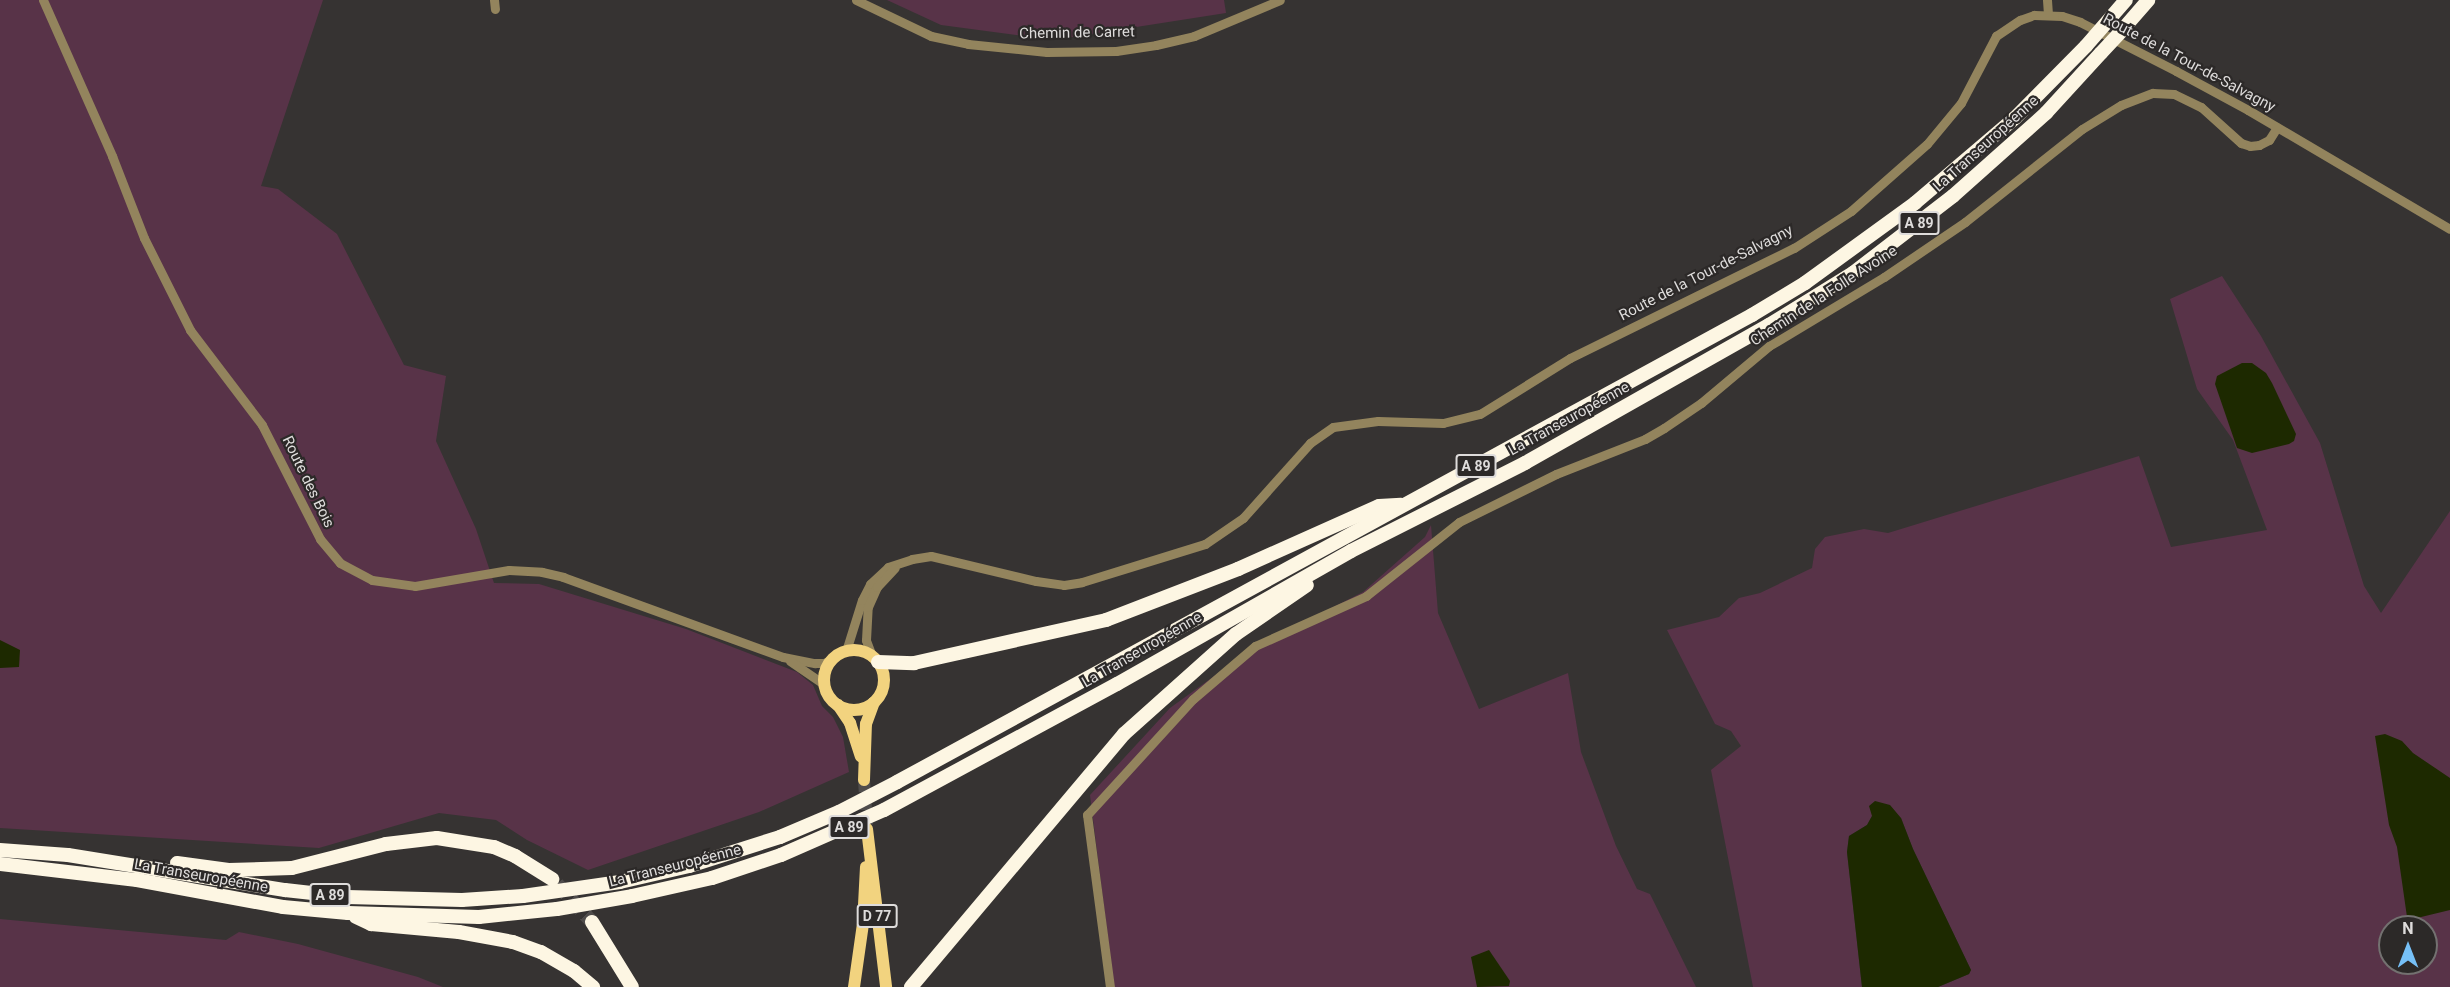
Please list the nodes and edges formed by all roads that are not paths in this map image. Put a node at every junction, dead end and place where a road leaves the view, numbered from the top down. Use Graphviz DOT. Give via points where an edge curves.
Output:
graph roads {
  1 [pos="43,0"];
  2 [pos="856,0"];
  3 [pos="1280,0"];
  4 [pos="2047,0"];
  5 [pos="2126,0"];
  6 [pos="2148,0"];
  7 [pos="2048,14"];
  8 [pos="2277,127"];
  9 [pos="2450,229"];
  10 [pos="1406,504"];
  11 [pos="1350,550"];
  12 [pos="901,563"];
  13 [pos="846,651"];
  14 [pos="783,657"];
  15 [pos="834,658"];
  16 [pos="875,659"];
  17 [pos="825,685"];
  18 [pos="874,702"];
  19 [pos="838,705"];
  20 [pos="863,766"];
  21 [pos="864,780"];
  22 [pos="867,829"];
  23 [pos="868,845"];
  24 [pos="0,850"];
  25 [pos="0,864"];
  26 [pos="139,865"];
  27 [pos="552,879"];
  28 [pos="348,913"];
  29 [pos="592,922"];
  30 [pos="593,987"];
  31 [pos="632,987"];
  32 [pos="854,987"];
  33 [pos="886,987"];
  34 [pos="911,987"];
  35 [pos="1110,987"];
  1 -- 14 [label="street, Route des Bois" via="144,238 190,330 262,425 320,539 340,563 372,580 415,585 509,570 542,572"];
  2 -- 3 [label="street, Chemin de Carret" via="931,36 1047,52 1116,51 1194,36"];
  4 -- 7 [label="street"];
  5 -- 10 [label="highway, La Transeuropéenne / A 89, bridge" via="2015,118 1955,171 1805,283"];
  6 -- 11 [label="highway, La Transeuropéenne / A 89, bridge" via="2075,83 2006,151 1853,273 1526,463"];
  7 -- 8 [label="street, Route de la Tour-de-Salvagny" via="2080,22"];
  7 -- 12 [label="street, Route de la Tour-de-Salvagny" via="2020,20 1996,36 1961,103 1934,136 1851,211 1794,248 1570,358 1479,414 1443,423 1378,421 1334,427 1310,442 1243,518 1220,536 1082,582 1064,585 1036,581 931,556"];
  8 -- 9 [label="street, Route de la Tour-de-Salvagny"];
  8 -- 35 [label="street, Chemin de la Folle Avoine" via="2269,140 2250,146 2241,144 2201,107 2174,94 2153,93 2121,105 2082,129 1965,222 1884,277 1769,346 1701,403 1664,428 1556,474 1459,522 1365,596 1255,646 1193,699 1087,815"];
  10 -- 16 [label="highway" via="1379,506 1238,569 1106,620 914,663"];
  10 -- 26 [label="highway, La Transeuropéenne / A 89" via="897,782 839,812 733,853 584,889 462,900 347,897"];
  11 -- 28 [label="highway, La Transeuropéenne / A 89" via="884,810 781,855 711,878 557,909 479,917"];
  11 -- 34 [label="highway" via="1331,570 1236,634 1124,734"];
  12 -- 13 [label="street, Route de la Tour-de-Salvagny" via="888,567 870,584"];
  12 -- 16 [label="street" via="878,587 868,607 866,640"];
  13 -- 15 [label="main road"];
  13 -- 16 [label="main road" via="864,652"];
  14 -- 15 [label="street, Route des Bois" via="815,663"];
  14 -- 17 [label="street, Route des Bois"];
  15 -- 17 [label="main road" via="827,668"];
  16 -- 18 [label="main road" via="884,679"];
  17 -- 19 [label="main road"];
  18 -- 19 [label="main road" via="857,709"];
  18 -- 20 [label="main road" via="866,724"];
  19 -- 20 [label="main road" via="850,723"];
  20 -- 21 [label="main road"];
  22 -- 23 [label="main road, D 77"];
  23 -- 32 [label="main road"];
  23 -- 33 [label="main road, D 77"];
  24 -- 26 [label="highway, La Transeuropéenne / A 89"];
  25 -- 28 [label="highway, La Transeuropéenne / A 89" via="137,880 234,900"];
  26 -- 27 [label="highway" via="165,862 229,870 292,868 386,844 437,838 494,847"];
  28 -- 30 [label="highway" via="371,924 459,932 513,942 550,956"];
  29 -- 31 [label="highway"];
}
